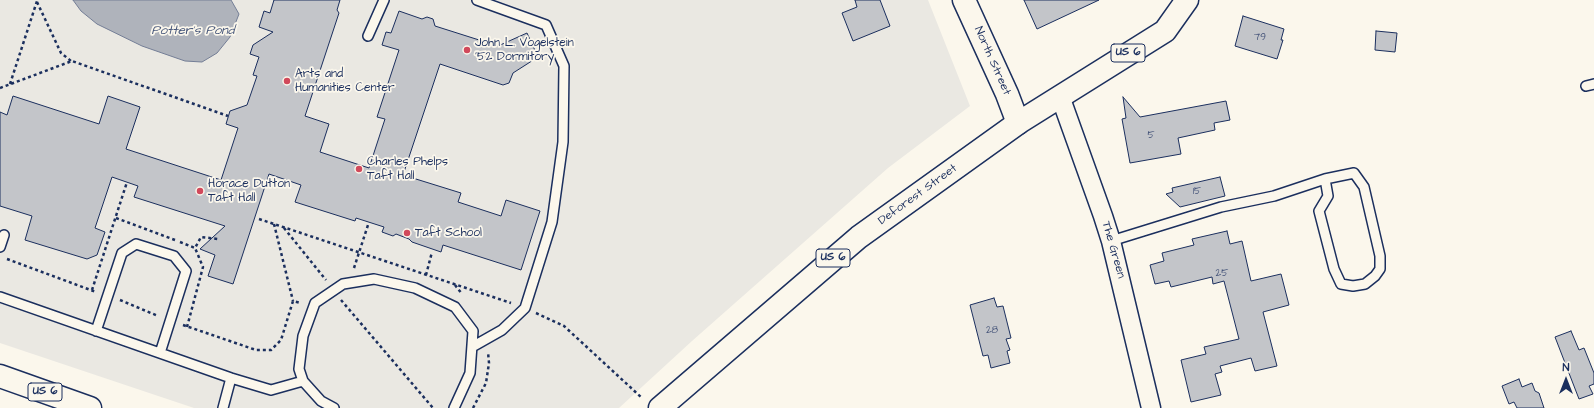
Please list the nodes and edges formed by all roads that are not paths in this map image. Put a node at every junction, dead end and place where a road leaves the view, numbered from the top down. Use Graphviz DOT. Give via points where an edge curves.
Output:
graph roads {
  1 [pos="384,0"];
  2 [pos="477,0"];
  3 [pos="964,0"];
  4 [pos="1187,0"];
  5 [pos="368,36"];
  6 [pos="1060,96"];
  7 [pos="1018,123"];
  8 [pos="1325,179"];
  9 [pos="4,235"];
  10 [pos="1111,242"];
  11 [pos="0,247"];
  12 [pos="0,297"];
  13 [pos="96,331"];
  14 [pos="472,347"];
  15 [pos="160,353"];
  16 [pos="0,376"];
  17 [pos="231,378"];
  18 [pos="303,381"];
  19 [pos="90,408"];
  20 [pos="223,408"];
  21 [pos="334,408"];
  22 [pos="454,408"];
  23 [pos="660,408"];
  24 [pos="1151,408"];
  1 -- 5 [label="lane"];
  2 -- 14 [label="lane" via="546,25 564,66 564,73 563,142 552,222 525,308 502,330"];
  3 -- 7 [label="main road, North Street"];
  4 -- 6 [label="main road, Deforest Street / US 6" via="1165,31"];
  6 -- 7 [label="main road, Deforest Street / US 6"];
  6 -- 10 [label="street, The Green"];
  7 -- 23 [label="main road, Deforest Street / US 6" via="859,237"];
  8 -- 8 [label="lane" via="1354,174 1364,187 1380,256 1380,269 1365,284 1341,284 1334,269 1319,211 1328,196"];
  8 -- 10 [label="lane" via="1274,196 1220,207"];
  9 -- 11 [label="lane"];
  10 -- 24 [label="street, The Green"];
  12 -- 13 [label="lane"];
  13 -- 15 [label="lane"];
  13 -- 15 [label="lane" via="122,253 136,244 174,256 186,271"];
  14 -- 18 [label="lane" via="472,332 455,307 415,288 374,279 343,284 315,303 303,336 299,369"];
  14 -- 22 [label="lane" via="470,373"];
  15 -- 17 [label="lane"];
  16 -- 19 [label="main road, US 6"];
  17 -- 18 [label="lane" via="271,390"];
  17 -- 20 [label="lane"];
  18 -- 21 [label="lane" via="321,401"];
}
